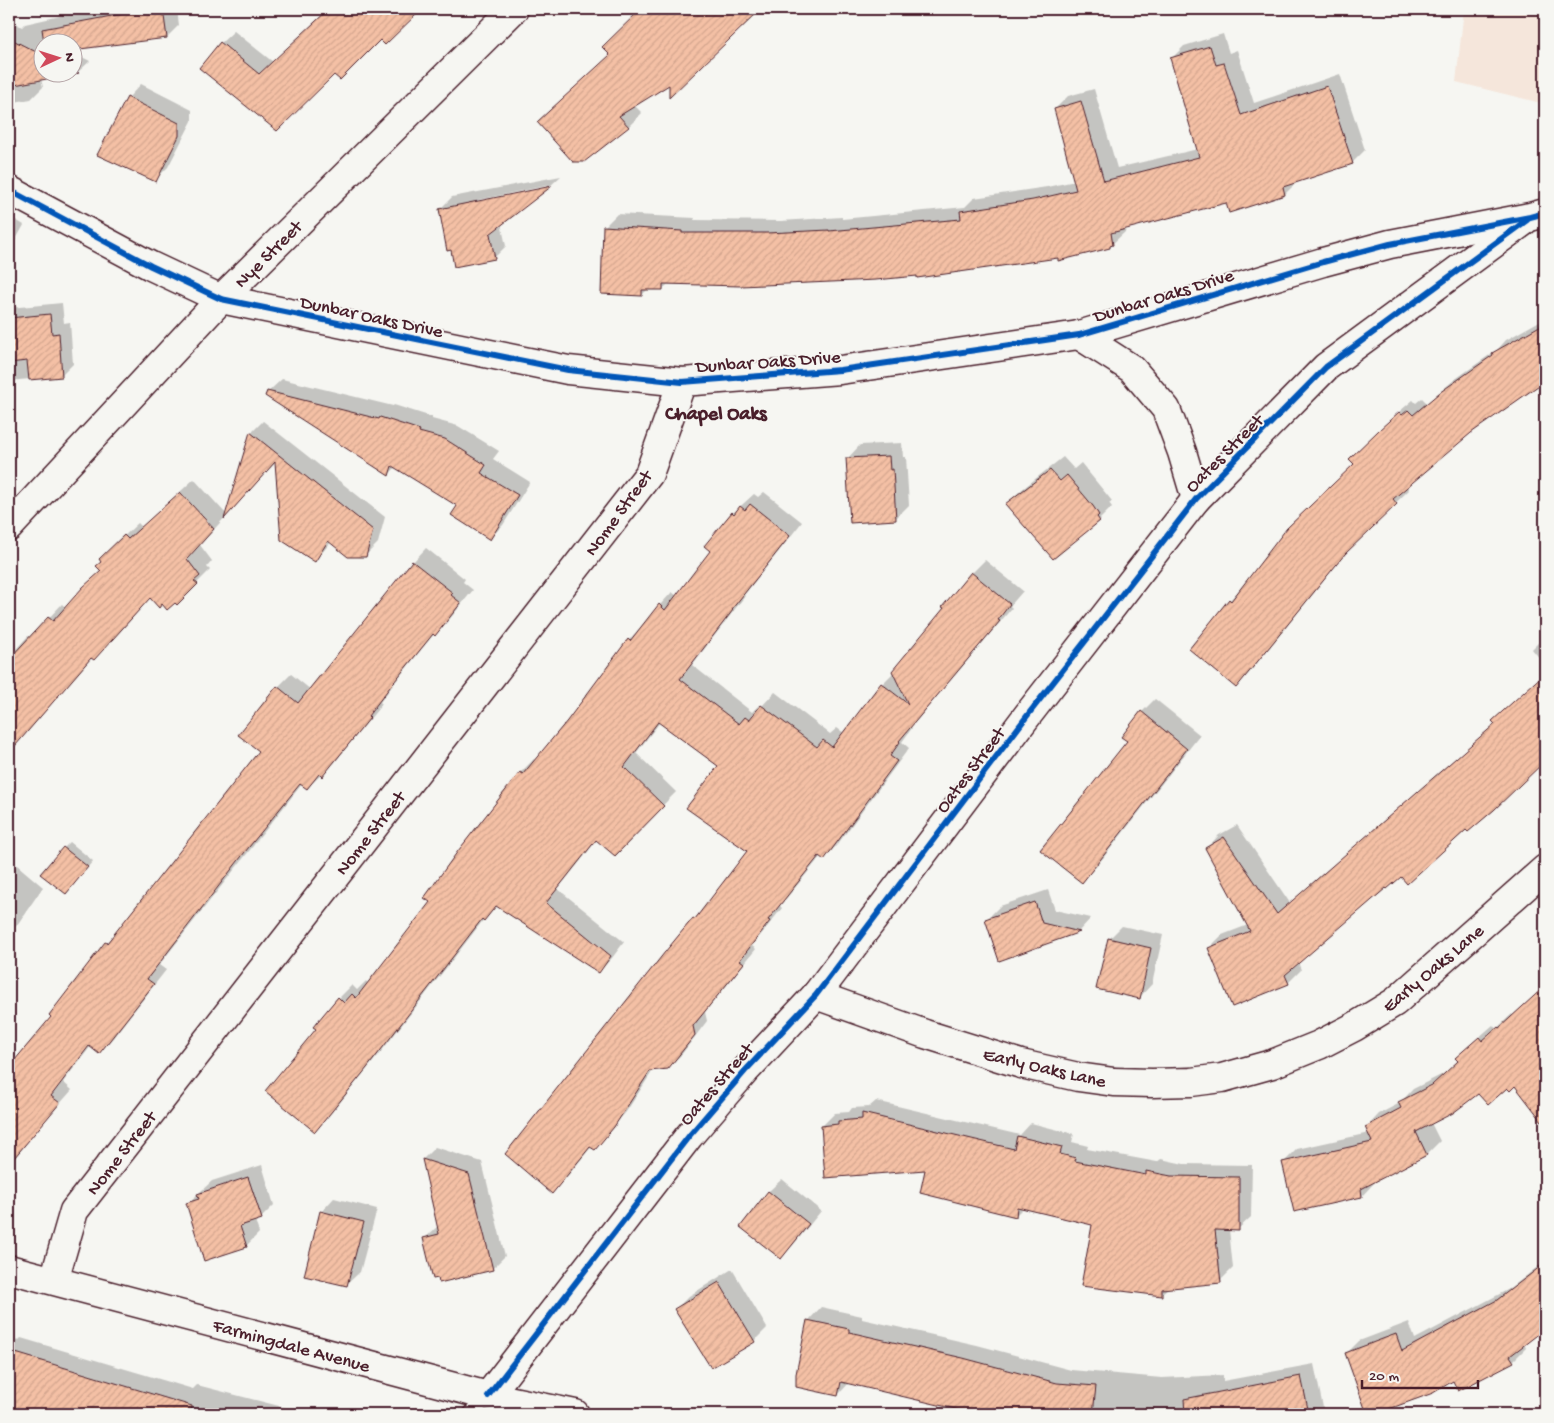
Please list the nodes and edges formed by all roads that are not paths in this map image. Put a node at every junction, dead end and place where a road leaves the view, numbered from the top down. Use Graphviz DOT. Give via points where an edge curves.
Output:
graph roads {
  1 [pos="514,9"];
  2 [pos="9,190"];
  3 [pos="1538,215"];
  4 [pos="221,299"];
  5 [pos="1079,335"];
  6 [pos="682,382"];
  7 [pos="1196,499"];
  8 [pos="9,527"];
  9 [pos="1545,869"];
  10 [pos="816,995"];
  11 [pos="9,1269"];
  12 [pos="54,1280"];
  13 [pos="480,1405"];
  14 [pos="576,1414"];
  1 -- 4 [label="street, Nye Street"];
  2 -- 4 [label="street, Dunbar Oaks Drive" via="151,266"];
  3 -- 5 [label="street, Dunbar Oaks Drive" via="1390,244"];
  3 -- 7 [label="street, Oates Street" via="1326,367"];
  4 -- 6 [label="street, Dunbar Oaks Drive" via="568,370"];
  4 -- 8 [label="street, Nye Street"];
  5 -- 6 [label="street, Dunbar Oaks Drive" via="840,370"];
  5 -- 7 [label="street" via="1132,369 1166,410"];
  6 -- 12 [label="street, Nome Street" via="649,474 74,1211"];
  7 -- 10 [label="street, Oates Street"];
  9 -- 10 [label="street, Early Oaks Lane" via="1395,1002 1319,1045 1272,1064 1222,1078 1152,1083 1078,1077 1021,1064"];
  10 -- 13 [label="street, Oates Street" via="689,1136"];
  11 -- 12 [label="street, Farmingdale Avenue"];
  12 -- 13 [label="street, Farmingdale Avenue"];
  13 -- 14 [label="street, Farmingdale Avenue"];
}
